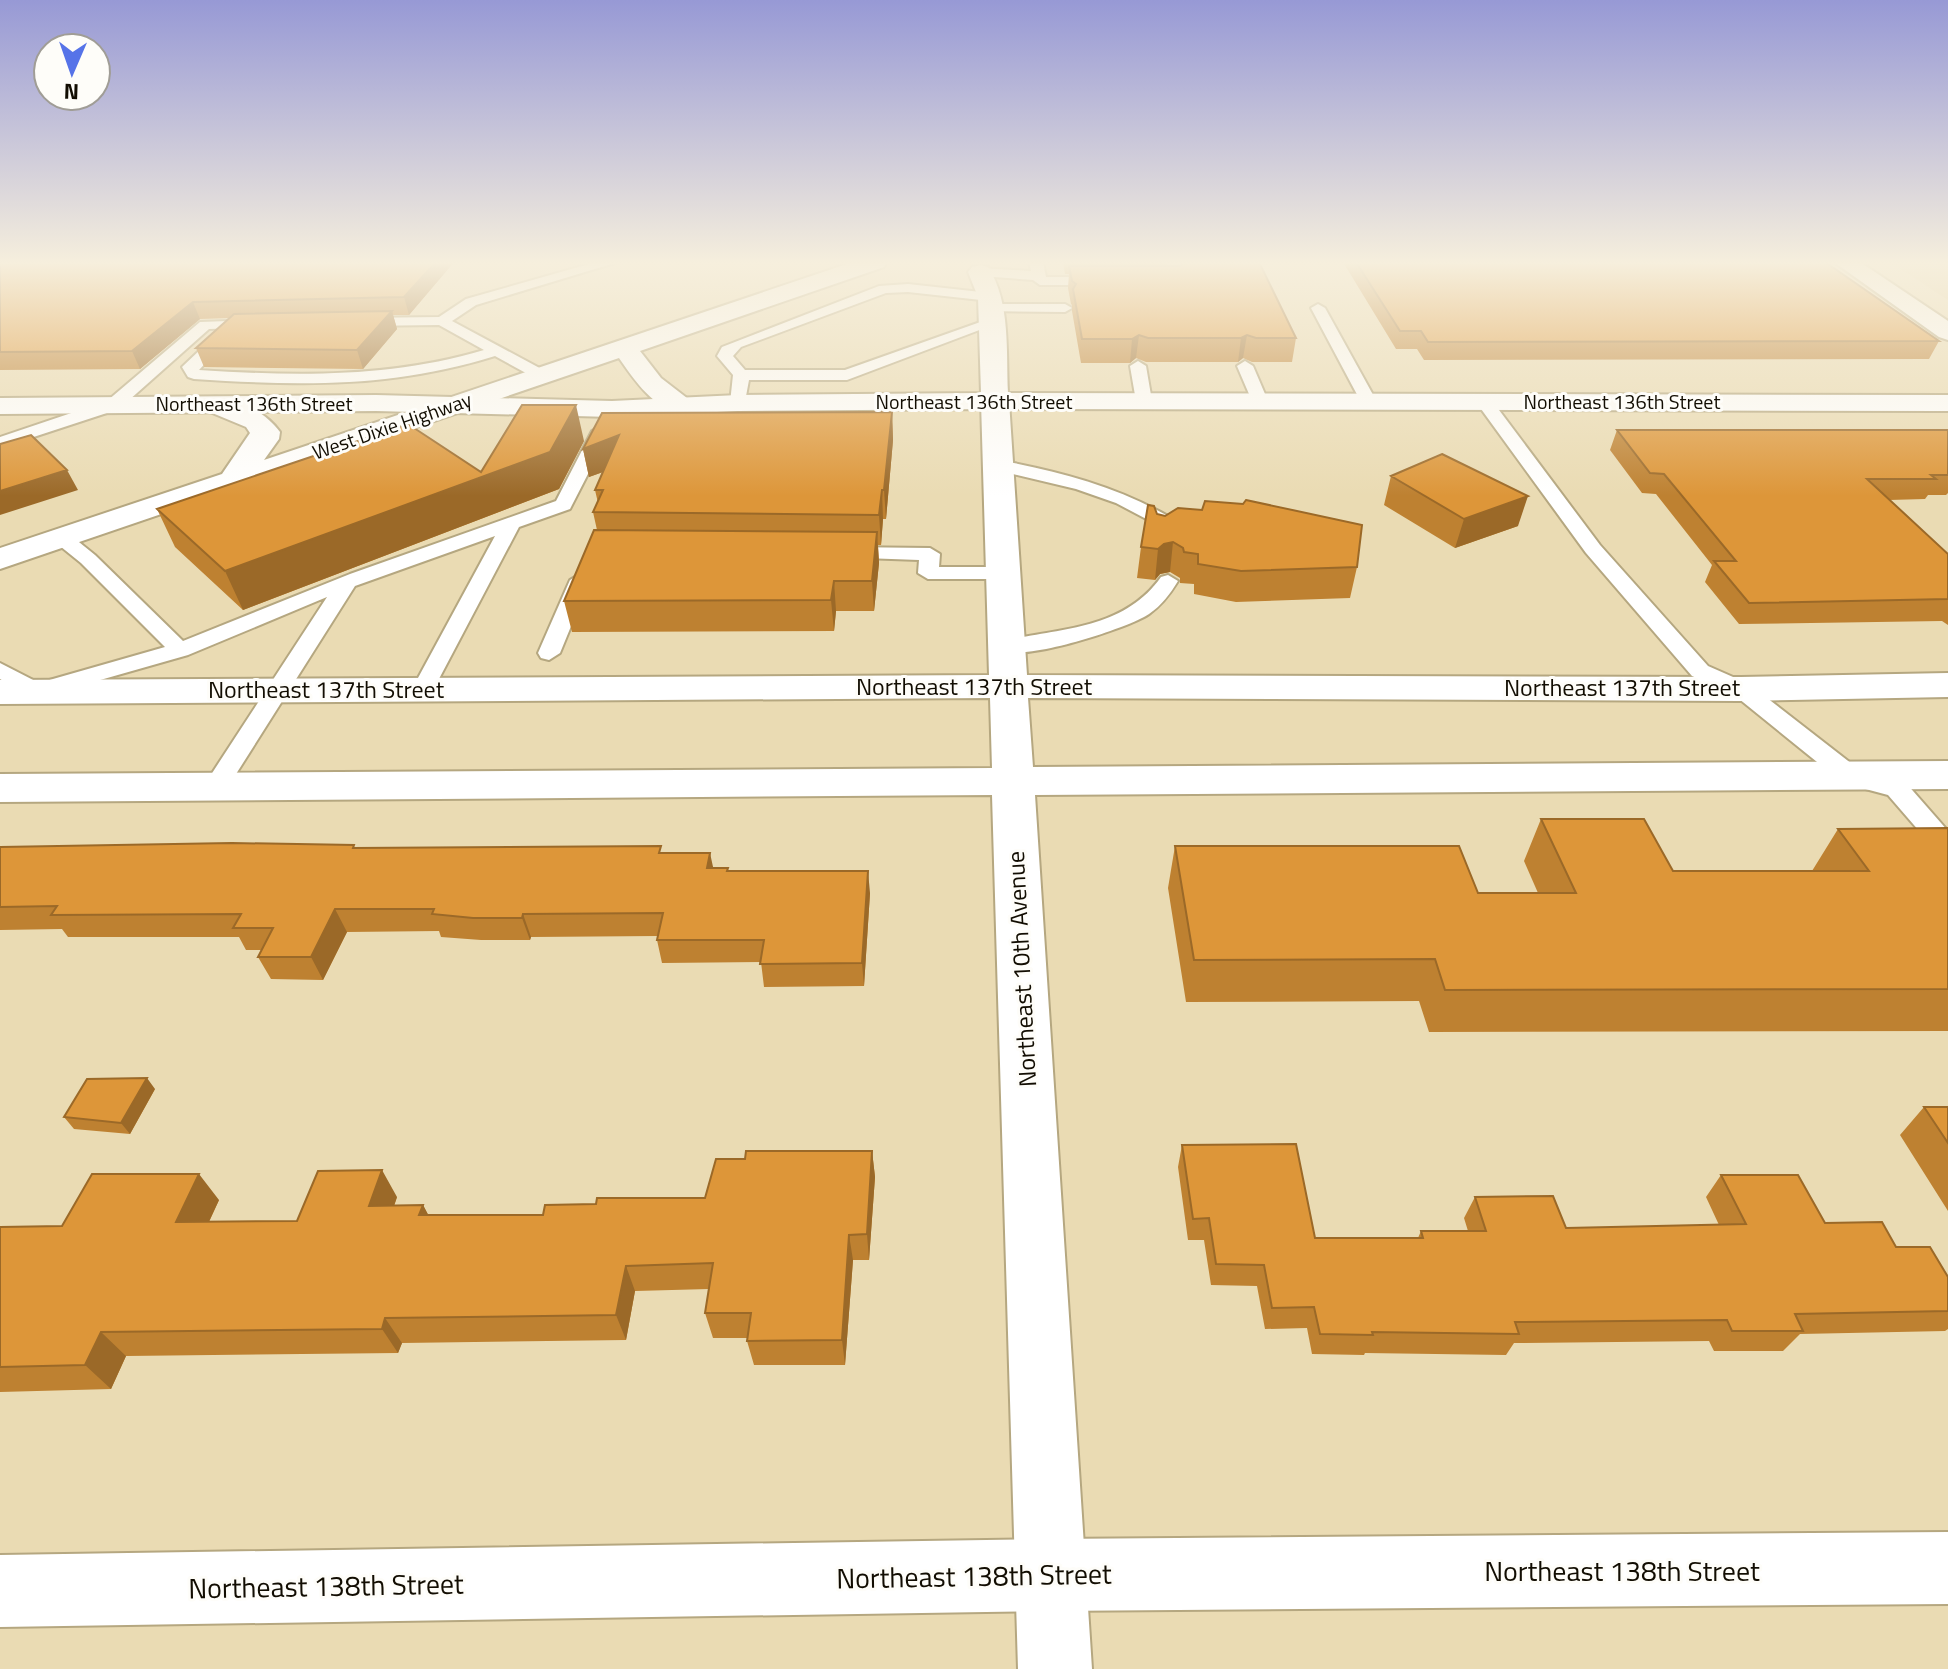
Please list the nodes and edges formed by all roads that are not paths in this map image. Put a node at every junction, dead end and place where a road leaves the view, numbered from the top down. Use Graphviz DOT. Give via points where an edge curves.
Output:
graph roads {
  1 [pos="188,340"];
  2 [pos="220,340"];
  3 [pos="477,340"];
  4 [pos="644,340"];
  5 [pos="747,340"];
  6 [pos="924,340"];
  7 [pos="992,340"];
  8 [pos="1335,340"];
  9 [pos="624,347"];
  10 [pos="497,351"];
  11 [pos="1138,366"];
  12 [pos="1245,366"];
  13 [pos="541,375"];
  14 [pos="741,375"];
  15 [pos="995,401"];
  16 [pos="1144,401"];
  17 [pos="1260,401"];
  18 [pos="1369,402"];
  19 [pos="1484,402"];
  20 [pos="738,403"];
  21 [pos="1948,403"];
  22 [pos="215,404"];
  23 [pos="113,405"];
  24 [pos="682,405"];
  25 [pos="0,406"];
  26 [pos="450,407"];
  27 [pos="612,409"];
  28 [pos="0,443"];
  29 [pos="998,465"];
  30 [pos="232,481"];
  31 [pos="511,524"];
  32 [pos="1162,537"];
  33 [pos="62,538"];
  34 [pos="822,553"];
  35 [pos="0,559"];
  36 [pos="586,565"];
  37 [pos="1003,573"];
  38 [pos="1168,581"];
  39 [pos="347,583"];
  40 [pos="180,650"];
  41 [pos="549,653"];
  42 [pos="1007,666"];
  43 [pos="0,670"];
  44 [pos="1948,685"];
  45 [pos="423,689"];
  46 [pos="1741,689"];
  47 [pos="279,691"];
  48 [pos="18,692"];
  49 [pos="1948,775"];
  50 [pos="1852,777"];
  51 [pos="1013,783"];
  52 [pos="215,787"];
  53 [pos="0,788"];
  54 [pos="1948,848"];
  55 [pos="1948,1568"];
  56 [pos="1051,1575"];
  57 [pos="0,1591"];
  58 [pos="1055,1669"];
  1 -- 23 [label="lane"];
  2 -- 10 [label="lane" via="190,367 194,374 406,374"];
  3 -- 10 [label="lane"];
  4 -- 9 [label="street, West Dixie Highway"];
  5 -- 14 [label="lane" via="725,356"];
  6 -- 14 [label="lane" via="847,375"];
  7 -- 15 [label="street, Northeast 10th Avenue"];
  8 -- 18 [label="lane"];
  9 -- 13 [label="street, West Dixie Highway"];
  9 -- 24 [label="street" via="651,384"];
  10 -- 13 [label="lane"];
  11 -- 16 [label="lane"];
  12 -- 17 [label="lane"];
  13 -- 26 [label="street, West Dixie Highway"];
  14 -- 20 [label="lane"];
  15 -- 16 [label="street, Northeast 136th Street"];
  15 -- 20 [label="street, Northeast 136th Street"];
  15 -- 29 [label="street, Northeast 10th Avenue"];
  16 -- 17 [label="street, Northeast 136th Street"];
  17 -- 18 [label="street, Northeast 136th Street"];
  18 -- 19 [label="street, Northeast 136th Street"];
  19 -- 21 [label="street, Northeast 136th Street"];
  19 -- 46 [label="lane" via="1593,549 1700,671"];
  20 -- 24 [label="street, Northeast 136th Street"];
  22 -- 23 [label="street, Northeast 136th Street"];
  22 -- 26 [label="street, Northeast 136th Street"];
  22 -- 30 [label="street" via="256,421 265,432"];
  23 -- 25 [label="street, Northeast 136th Street"];
  23 -- 28 [label="lane"];
  24 -- 27 [label="street, Northeast 136th Street"];
  26 -- 27 [label="street, Northeast 136th Street"];
  26 -- 30 [label="street, West Dixie Highway"];
  27 -- 31 [label="lane" via="563,505"];
  29 -- 32 [label="lane" via="1100,488 1131,501 1161,520"];
  29 -- 37 [label="street, Northeast 10th Avenue"];
  30 -- 33 [label="street, West Dixie Highway"];
  31 -- 39 [label="lane"];
  31 -- 45 [label="lane"];
  33 -- 35 [label="street, West Dixie Highway"];
  33 -- 40 [label="lane"];
  34 -- 37 [label="lane" via="930,554 928,573"];
  36 -- 41 [label="lane"];
  37 -- 42 [label="street, Northeast 10th Avenue"];
  38 -- 42 [label="lane" via="1152,604 1052,641"];
  39 -- 40 [label="lane"];
  39 -- 47 [label="lane"];
  40 -- 48 [label="lane"];
  42 -- 45 [label="street, Northeast 137th Street"];
  42 -- 46 [label="street, Northeast 137th Street"];
  42 -- 51 [label="street, Northeast 10th Avenue"];
  43 -- 48 [label="lane"];
  44 -- 46 [label="street, Northeast 137th Street"];
  45 -- 47 [label="street, Northeast 137th Street"];
  46 -- 50 [label="lane"];
  47 -- 48 [label="street, Northeast 137th Street"];
  47 -- 52 [label="lane"];
  49 -- 50 [label="street"];
  50 -- 51 [label="street"];
  50 -- 54 [label="lane" via="1897,789"];
  51 -- 52 [label="street"];
  51 -- 56 [label="street, Northeast 10th Avenue"];
  52 -- 53 [label="street"];
  55 -- 56 [label="street, Northeast 138th Street"];
  56 -- 57 [label="street, Northeast 138th Street"];
  56 -- 58 [label="street, Northeast 10th Avenue"];
}
